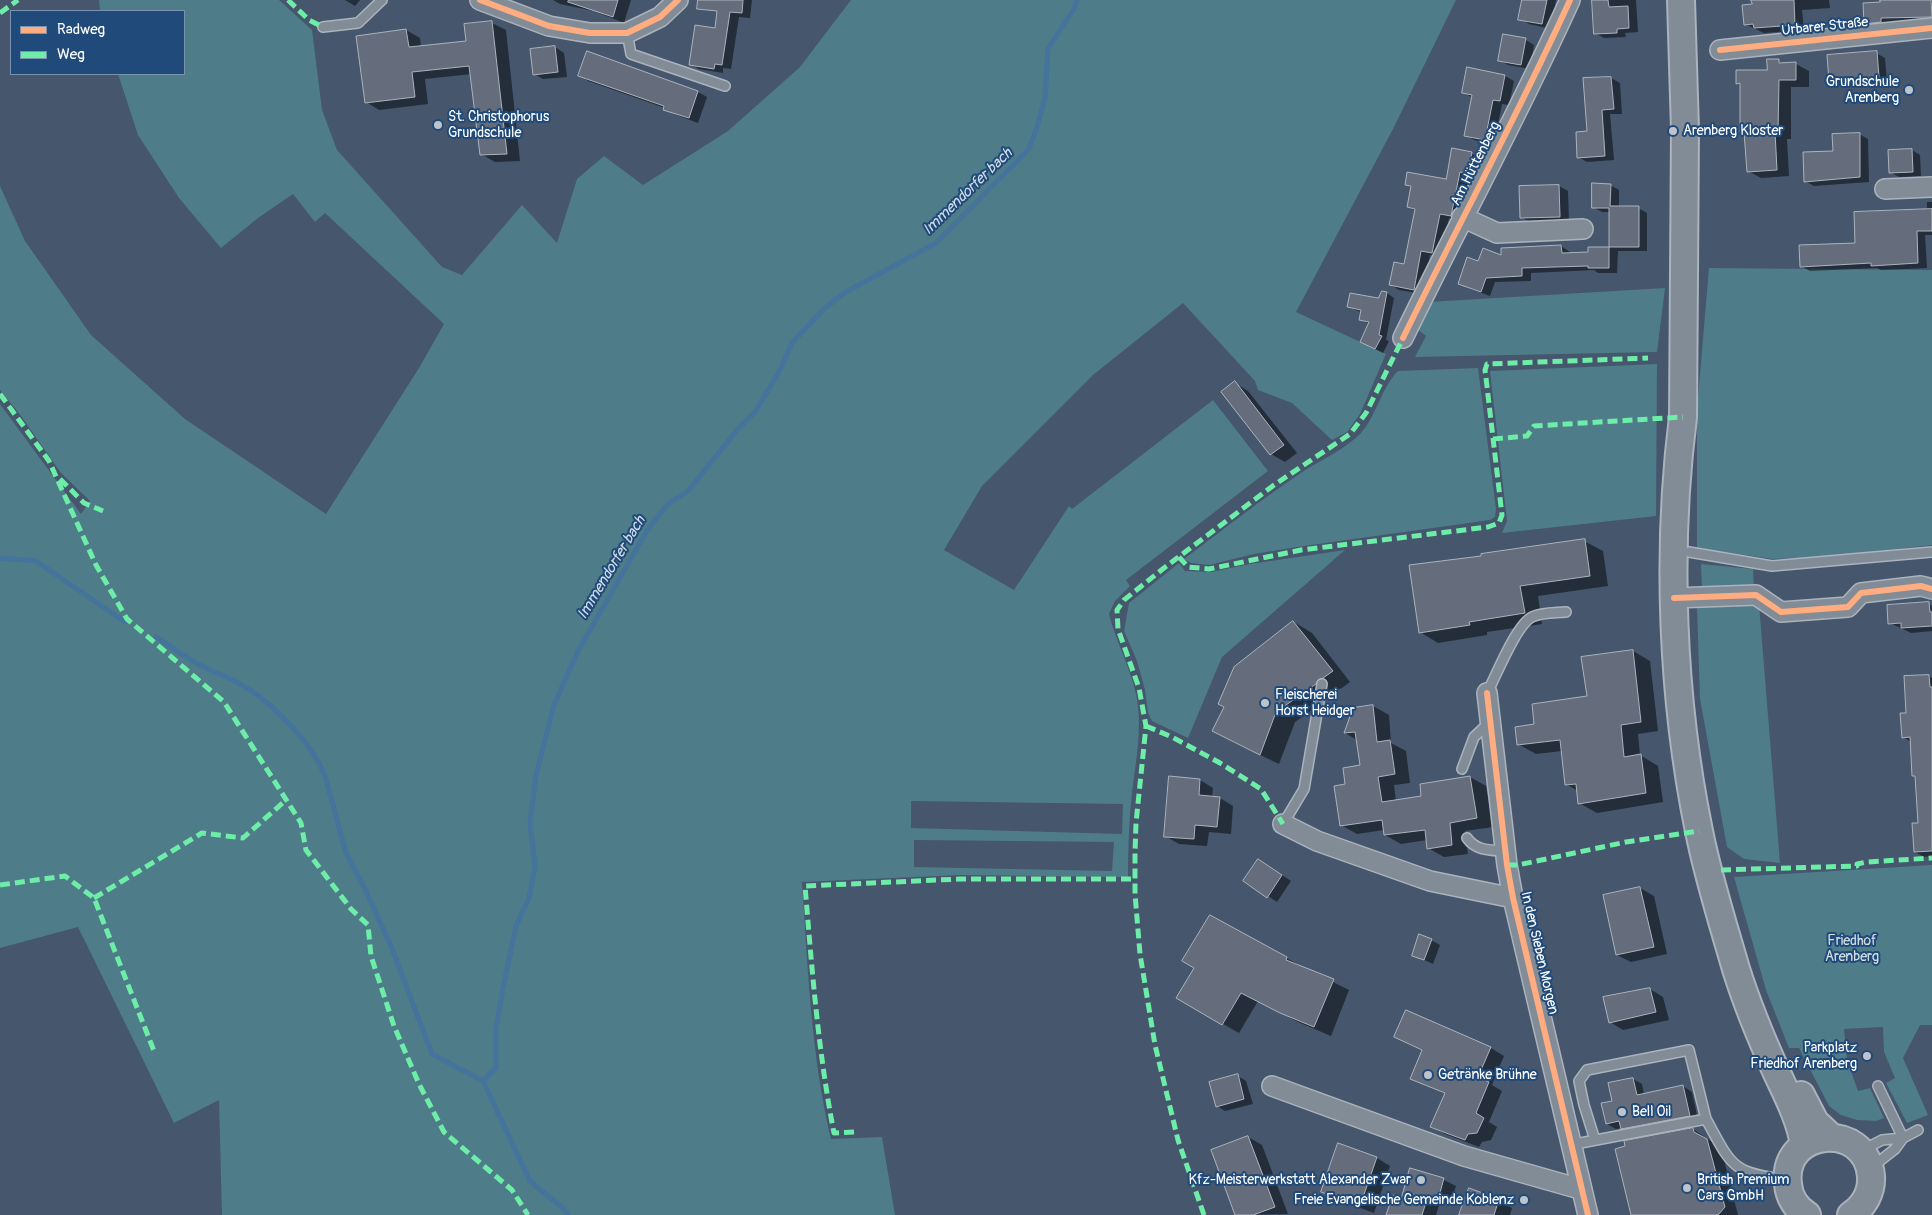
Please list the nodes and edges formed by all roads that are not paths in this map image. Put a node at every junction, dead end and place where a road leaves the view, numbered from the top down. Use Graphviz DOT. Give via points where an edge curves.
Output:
graph roads {
  1 [pos="382,0"];
  2 [pos="480,0"];
  3 [pos="678,0"];
  4 [pos="1570,0"];
  5 [pos="1681,0"];
  6 [pos="323,27"];
  7 [pos="1932,28"];
  8 [pos="627,33"];
  9 [pos="1720,50"];
  10 [pos="726,86"];
  11 [pos="1932,188"];
  12 [pos="1885,189"];
  13 [pos="1462,217"];
  14 [pos="1583,229"];
  15 [pos="1403,338"];
  16 [pos="1683,417"];
  17 [pos="1690,552"];
  18 [pos="1932,552"];
  19 [pos="1932,590"];
  20 [pos="1682,598"];
  21 [pos="1566,612"];
  22 [pos="1322,684"];
  23 [pos="1487,693"];
  24 [pos="1490,722"];
  25 [pos="1462,769"];
  26 [pos="1283,824"];
  27 [pos="1466,838"];
  28 [pos="1505,851"];
  29 [pos="1513,898"];
  30 [pos="1272,1086"];
  31 [pos="1878,1086"];
  32 [pos="1706,1119"];
  33 [pos="1918,1130"];
  34 [pos="1830,1137"];
  35 [pos="1903,1138"];
  36 [pos="1596,1140"];
  37 [pos="1570,1145"];
  38 [pos="1804,1145"];
  39 [pos="1865,1160"];
  40 [pos="1787,1179"];
  41 [pos="1580,1189"];
  42 [pos="1861,1211"];
  43 [pos="1588,1215"];
  44 [pos="1807,1215"];
  1 -- 6 [label="lane" via="358,23"];
  2 -- 8 [label="street" via="549,26 590,33"];
  3 -- 8 [label="street" via="660,17"];
  4 -- 13 [label="street, Am Hüttenberg" via="1535,77"];
  5 -- 16 [label="main road" via="1685,130"];
  7 -- 9 [label="street, Urbarer Straße"];
  8 -- 10 [label="lane" via="631,54"];
  11 -- 12 [label="street"];
  13 -- 14 [label="street, Am Hüttenberg" via="1497,232"];
  13 -- 15 [label="street, Am Hüttenberg"];
  16 -- 17 [label="main road"];
  16 -- 20 [label="main road" via="1675,530"];
  17 -- 18 [label="lane" via="1772,566"];
  17 -- 20 [label="main road"];
  19 -- 20 [label="street" via="1921,586 1861,592 1848,607 1781,612 1756,595"];
  20 -- 34 [label="main road" via="1695,734 1715,845 1740,945 1770,1034 1811,1115"];
  20 -- 38 [label="main road" via="1685,747 1699,831 1745,996 1798,1122"];
  21 -- 23 [label="lane" via="1539,614 1523,624"];
  22 -- 26 [label="lane" via="1304,789"];
  23 -- 24 [label="street, In den Sieben Morgen"];
  24 -- 25 [label="lane" via="1474,736"];
  24 -- 28 [label="street, In den Sieben Morgen"];
  26 -- 29 [label="street, In den Sieben Morgen" via="1317,841 1430,881"];
  27 -- 28 [label="lane" via="1483,850"];
  28 -- 29 [label="street, In den Sieben Morgen"];
  29 -- 37 [label="street, In den Sieben Morgen"];
  30 -- 41 [label="street" via="1464,1156"];
  31 -- 35 [label="lane"];
  32 -- 36 [label="lane"];
  32 -- 36 [label="lane" via="1689,1050 1587,1070 1579,1081"];
  32 -- 40 [label="lane" via="1727,1156 1742,1171 1760,1177"];
  33 -- 35 [label="lane"];
  34 -- 38 [label="main road"];
  34 -- 39 [label="main road" via="1847,1141"];
  35 -- 39 [label="lane" via="1895,1149 1880,1159"];
  35 -- 39 [label="lane" via="1882,1140"];
  36 -- 37 [label="lane"];
  37 -- 41 [label="street, In den Sieben Morgen"];
  38 -- 40 [label="main road" via="1791,1160"];
  39 -- 42 [label="main road" via="1871,1187"];
  40 -- 44 [label="main road" via="1792,1199"];
  41 -- 43 [label="street, In den Sieben Morgen"];
}
